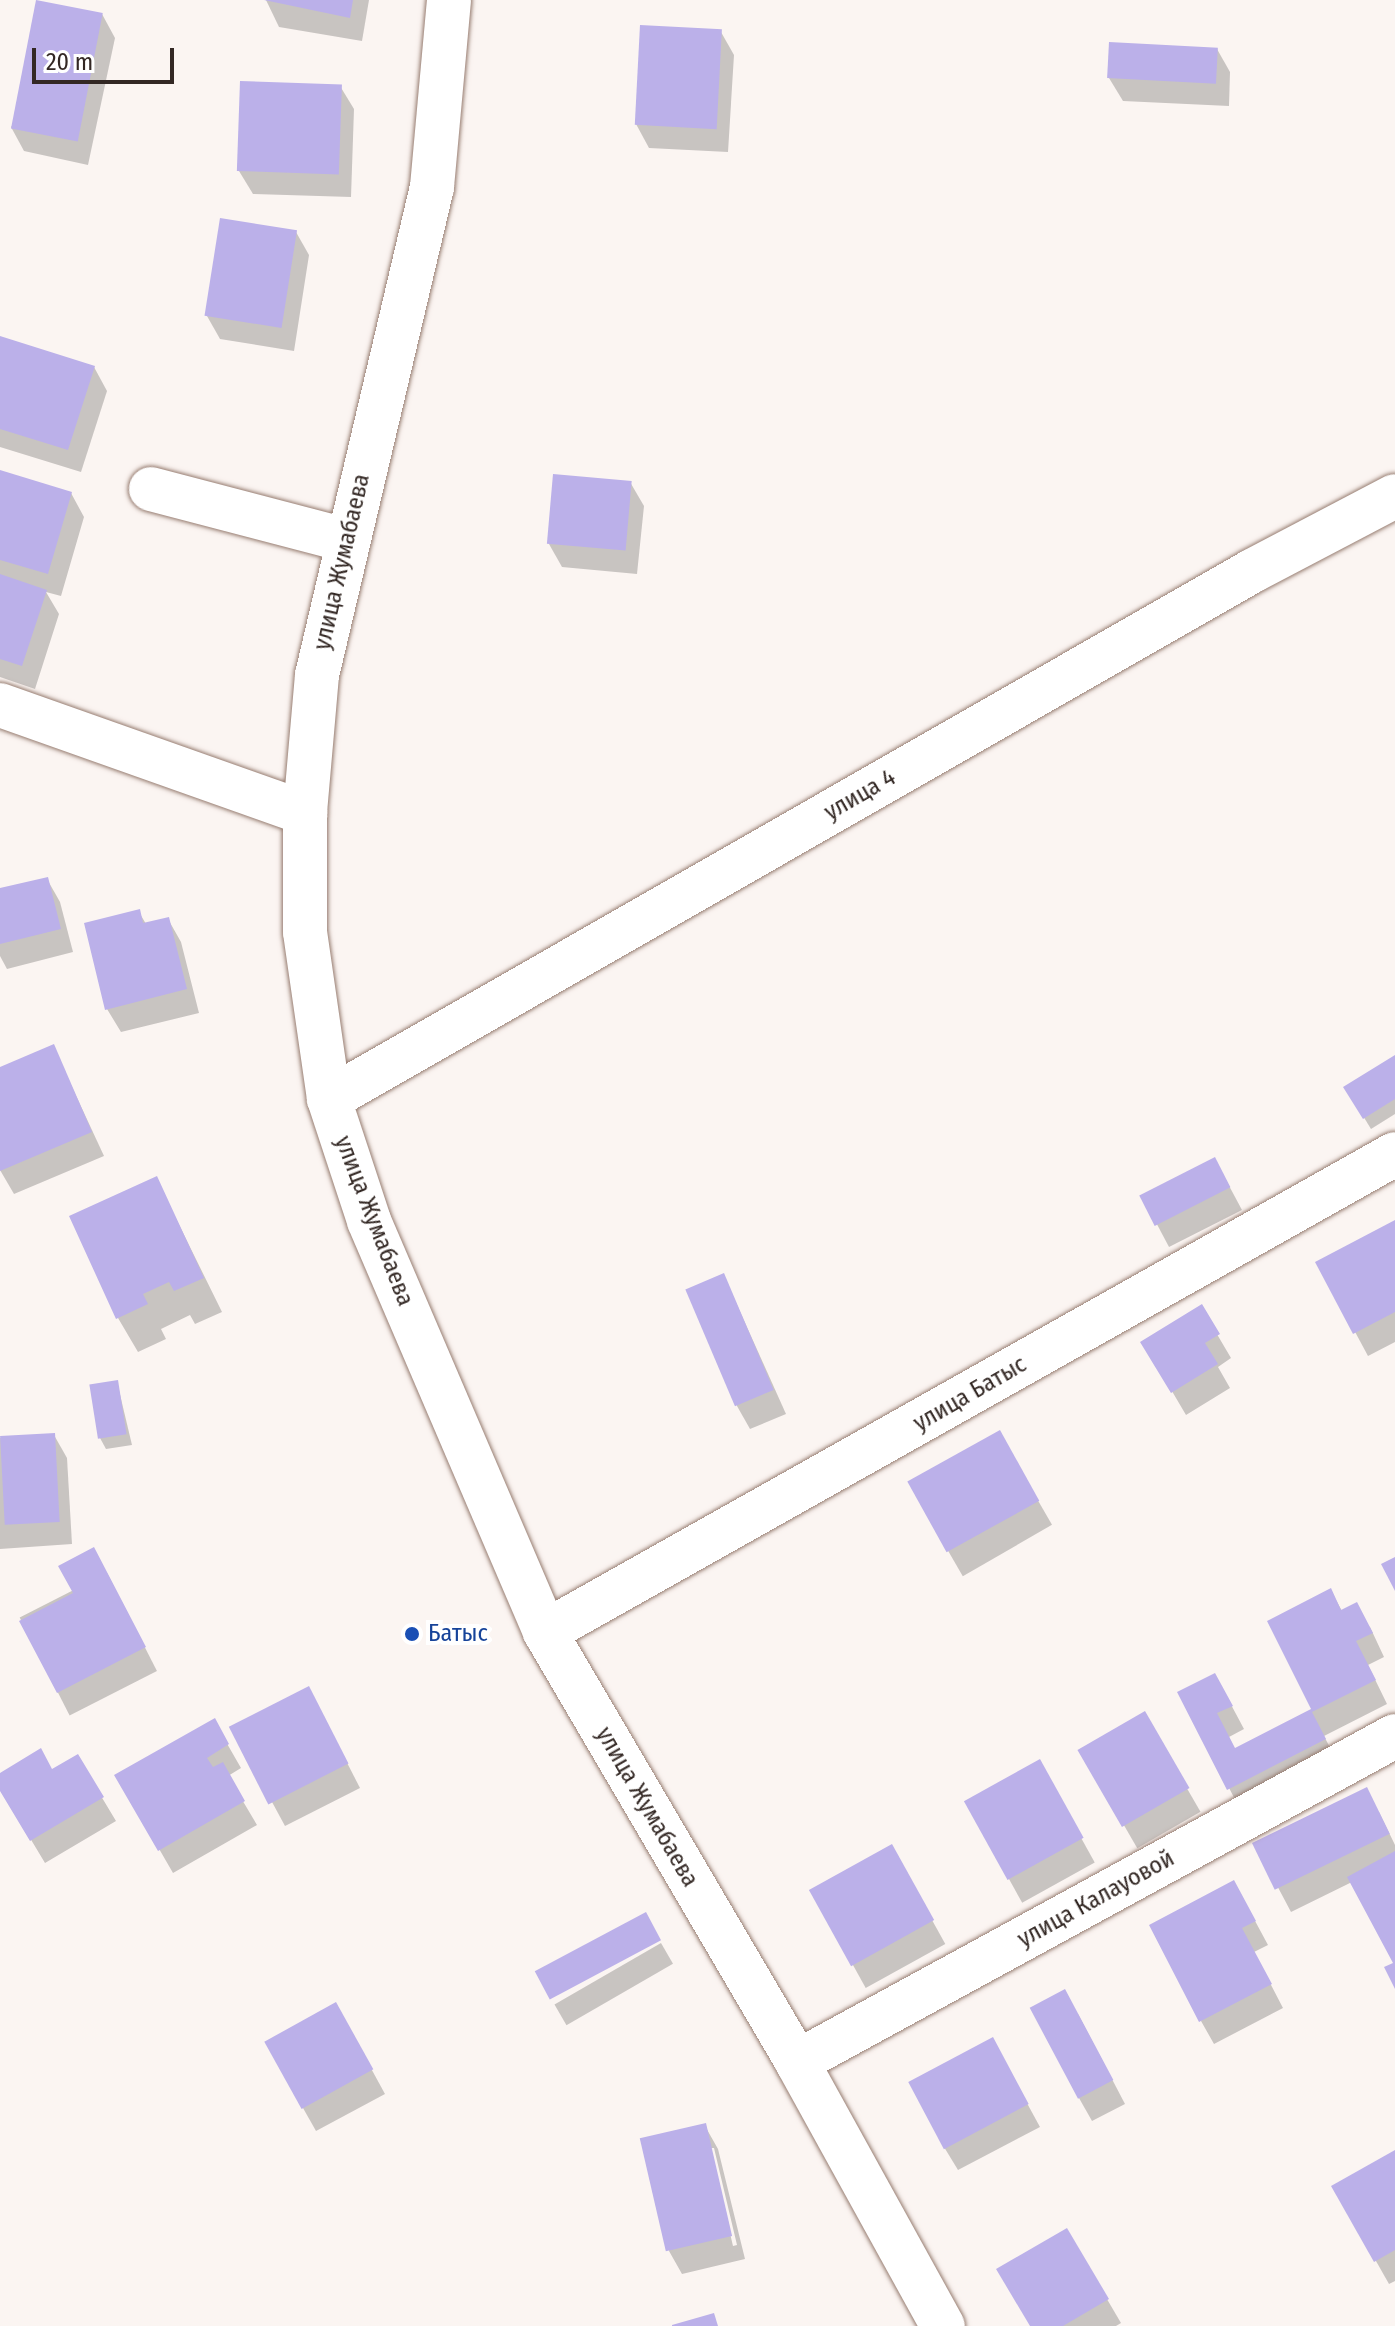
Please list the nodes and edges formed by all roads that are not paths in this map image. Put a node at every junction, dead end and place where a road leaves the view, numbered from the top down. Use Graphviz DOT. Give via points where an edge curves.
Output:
graph roads {
  1 [pos="449,0"];
  2 [pos="151,489"];
  3 [pos="1395,496"];
  4 [pos="345,540"];
  5 [pos="0,705"];
  6 [pos="305,813"];
  7 [pos="329,1099"];
  8 [pos="1395,1154"];
  9 [pos="545,1632"];
  10 [pos="1395,1736"];
  11 [pos="797,2062"];
  12 [pos="943,2326"];
  1 -- 4 [label="street, улица Жумабаева" via="432,187"];
  2 -- 4 [label="street"];
  3 -- 7 [label="street, улица 4" via="1238,578"];
  4 -- 6 [label="street, улица Жумабаева" via="317,675"];
  5 -- 6 [label="street"];
  6 -- 7 [label="street, улица Жумабаева" via="305,932"];
  7 -- 9 [label="street, улица Жумабаева" via="369,1221"];
  8 -- 9 [label="street, улица Батыс"];
  9 -- 11 [label="street, улица Жумабаева"];
  10 -- 11 [label="street, улица Калауовой"];
  11 -- 12 [label="street, улица Жумабаева"];
}
